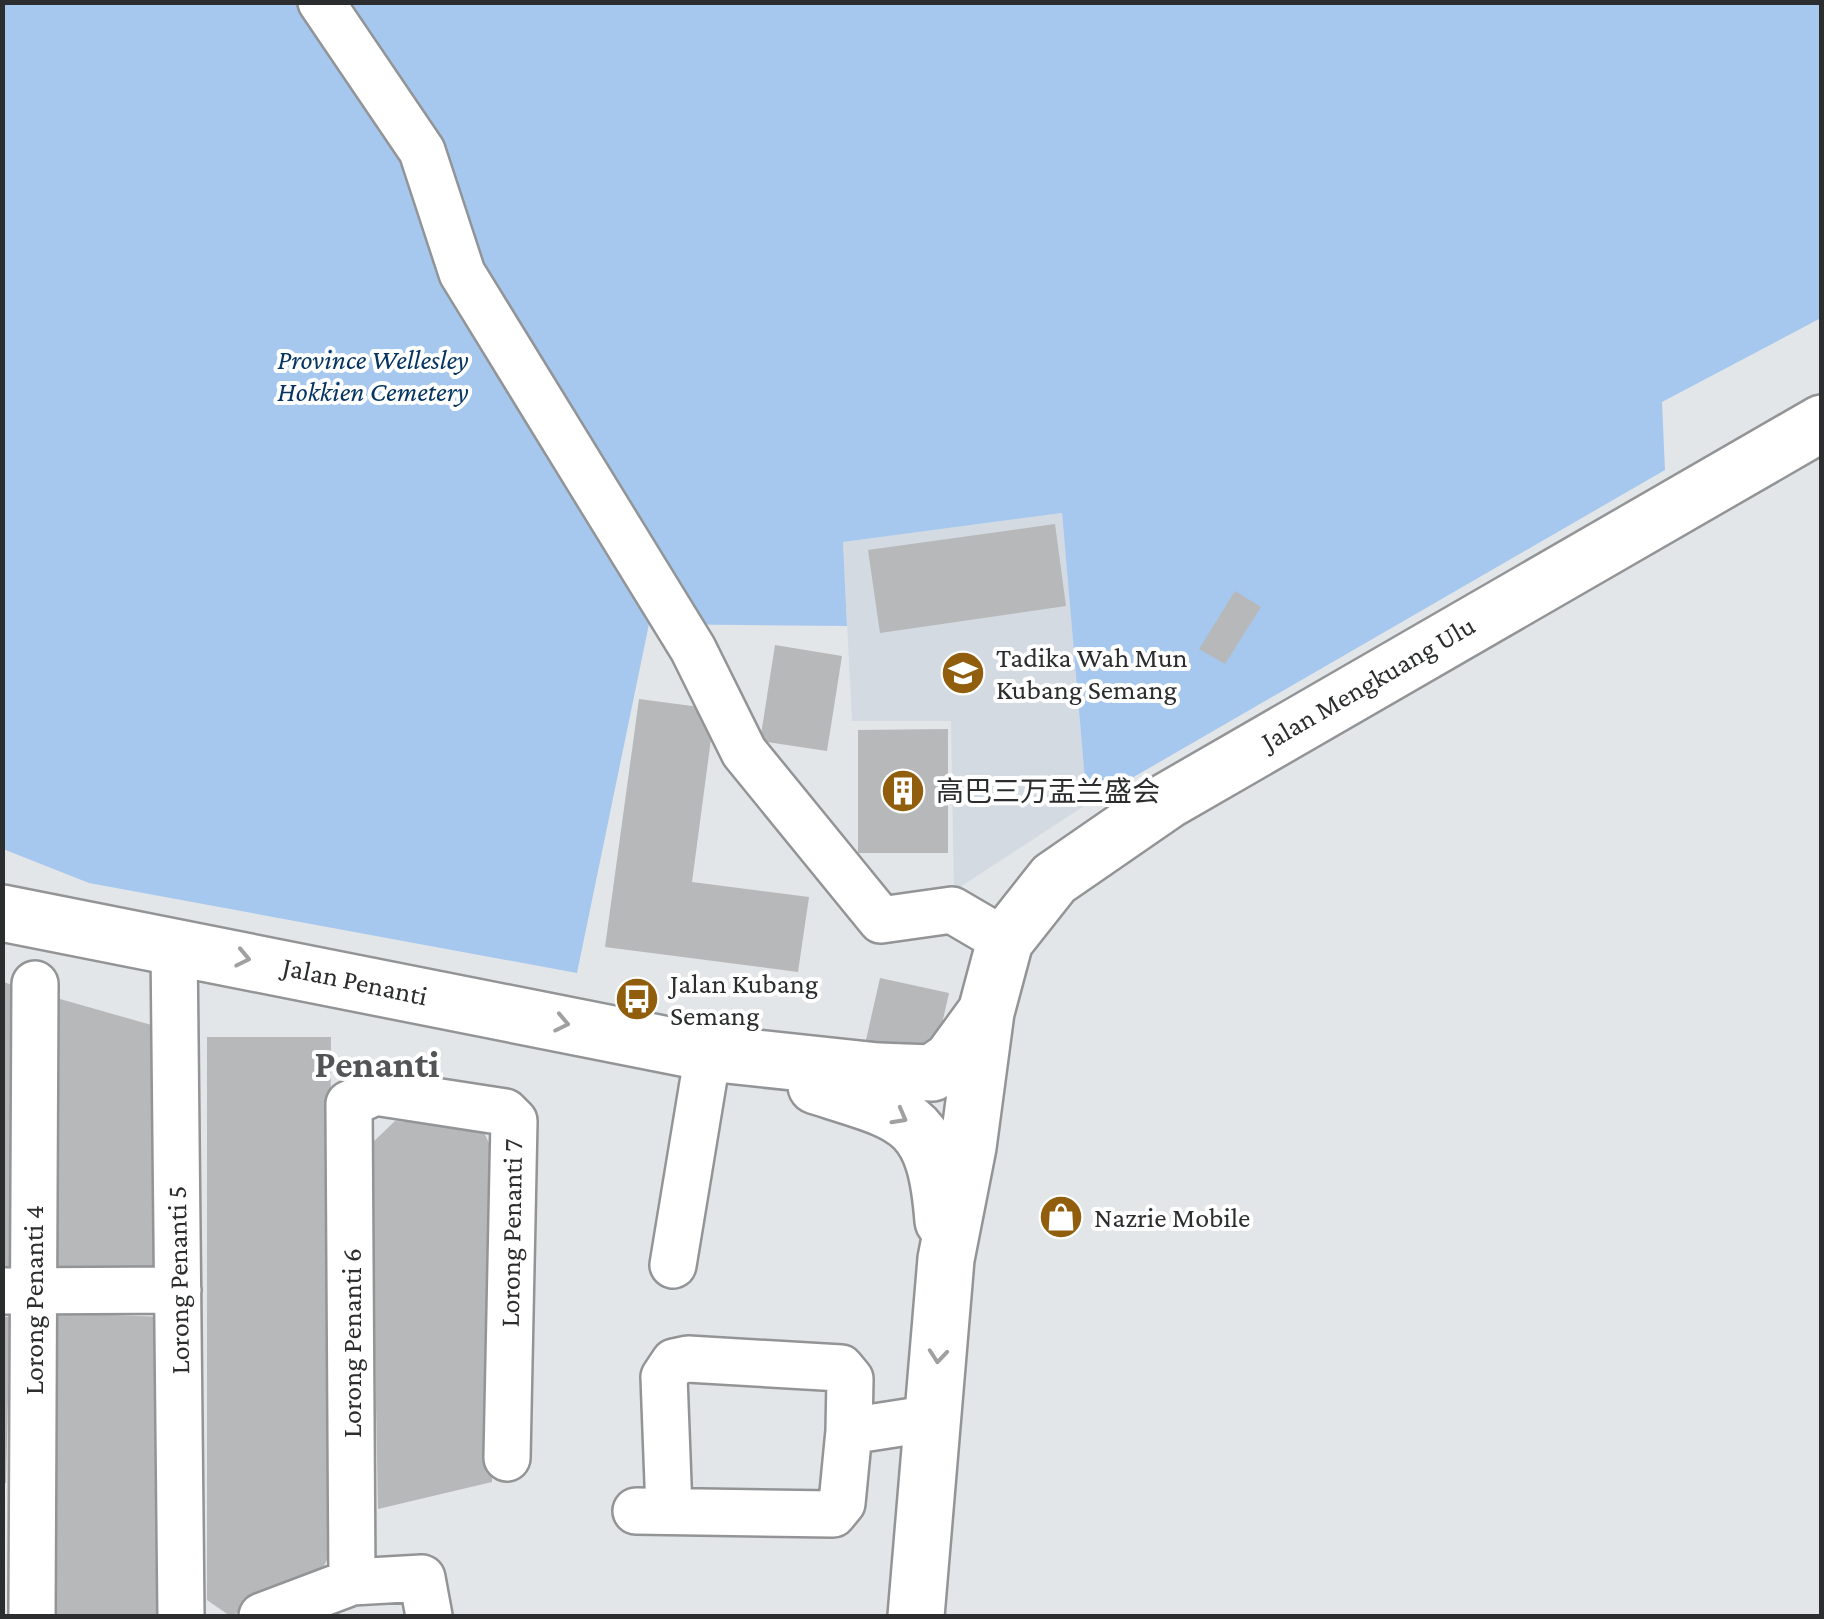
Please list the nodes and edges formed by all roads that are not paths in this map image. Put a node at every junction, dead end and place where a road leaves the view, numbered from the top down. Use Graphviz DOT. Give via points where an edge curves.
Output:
graph roads {
  1 [pos="321,2"];
  2 [pos="1822,422"];
  3 [pos="17,911"];
  4 [pos="1005,941"];
  5 [pos="174,944"];
  6 [pos="35,984"];
  7 [pos="986,1012"];
  8 [pos="708,1053"];
  9 [pos="349,1104"];
  10 [pos="946,1259"];
  11 [pos="673,1265"];
  12 [pos="178,1290"];
  13 [pos="18,1291"];
  14 [pos="933,1418"];
  15 [pos="849,1431"];
  16 [pos="506,1458"];
  17 [pos="352,1582"];
  18 [pos="425,1597"];
  19 [pos="32,1616"];
  20 [pos="181,1616"];
  21 [pos="262,1616"];
  22 [pos="916,1616"];
  1 -- 4 [label="street" via="422,151 462,273 693,649 744,752 881,920 952,910"];
  2 -- 4 [label="main road, Jalan Mengkuang Ulu" via="1167,801 1054,879"];
  3 -- 5 [label="main road, Jalan Penanti"];
  4 -- 7 [label="main road, Jalan Mengkuang Ulu"];
  5 -- 8 [label="main road, Jalan Penanti, one-way"];
  5 -- 12 [label="street, Lorong Penanti 5"];
  6 -- 13 [label="street, Lorong Penanti 4"];
  7 -- 8 [label="main road, Jalan Penanti" via="932,1073"];
  7 -- 10 [label="main road"];
  8 -- 10 [label="main road, Jalan Penanti, one-way" via="883,1107 917,1126 931,1148 940,1186"];
  8 -- 11 [label="street"];
  9 -- 16 [label="street, Lorong Penanti 7" via="375,1092 506,1112 514,1120"];
  9 -- 17 [label="street, Lorong Penanti 6"];
  10 -- 14 [label="main road, one-way"];
  12 -- 13 [label="street"];
  12 -- 20 [label="street, Lorong Penanti 5"];
  13 -- 19 [label="street, Lorong Penanti 4"];
  14 -- 15 [label="street"];
  14 -- 22 [label="main road"];
  15 -- 15 [label="street" via="850,1378 841,1368 674,1362 664,1377 653,1511 833,1514 842,1503"];
  17 -- 18 [label="street"];
  17 -- 21 [label="street"];
}
